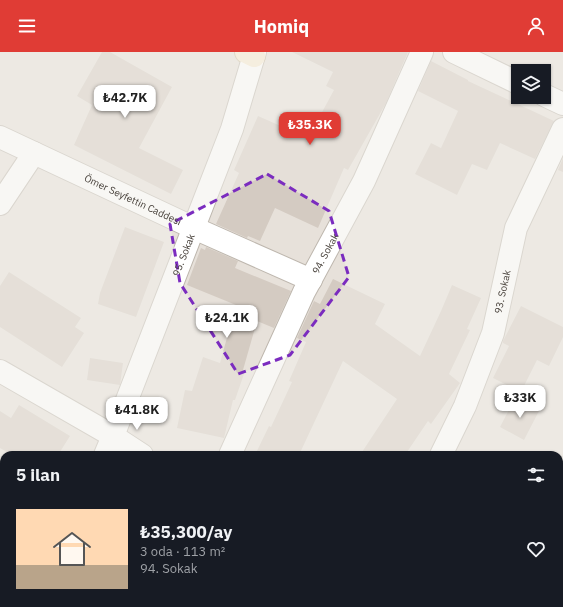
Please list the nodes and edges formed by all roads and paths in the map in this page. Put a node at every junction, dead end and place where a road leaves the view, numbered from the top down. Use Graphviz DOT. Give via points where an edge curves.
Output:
graph roads {
  1 [pos="422,52"];
  2 [pos="454,52"];
  3 [pos="252,53"];
  4 [pos="511,80"];
  5 [pos="551,98"];
  6 [pos="563,104"];
  7 [pos="563,129"];
  8 [pos="0,137"];
  9 [pos="34,153"];
  10 [pos="0,204"];
  11 [pos="194,228"];
  12 [pos="311,280"];
  13 [pos="0,371"];
  14 [pos="109,445"];
  15 [pos="129,451"];
  16 [pos="232,451"];
  17 [pos="443,451"];
  1 -- 12 [label="street, 94. Sokak" via="364,181"];
  2 -- 4 [label="street"];
  3 -- 11 [label="street, 95. Sokak" via="232,129"];
  5 -- 6 [label="street"];
  7 -- 17 [label="street, 93. Sokak" via="516,228 493,333 465,406"];
  8 -- 9 [label="street, Ömer Seyfettin Caddesi"];
  9 -- 10 [label="street"];
  9 -- 11 [label="street, Ömer Seyfettin Caddesi"];
  11 -- 12 [label="street, Ömer Seyfettin Caddesi"];
  11 -- 14 [label="street, 95. Sokak"];
  12 -- 16 [label="street, 94. Sokak"];
  13 -- 14 [label="street"];
  14 -- 15 [label="street"];
}
